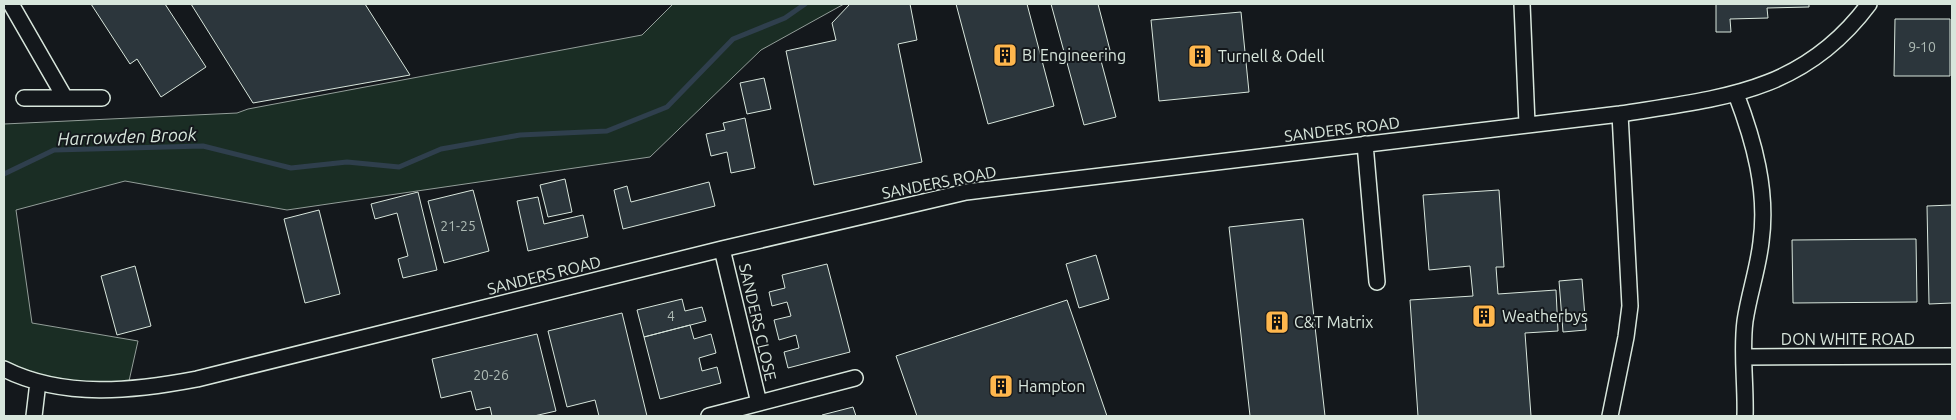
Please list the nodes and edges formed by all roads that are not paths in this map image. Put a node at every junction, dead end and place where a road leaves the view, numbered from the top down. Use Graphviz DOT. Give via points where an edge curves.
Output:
graph roads {
  1 [pos="11,4"];
  2 [pos="1522,4"];
  3 [pos="1869,4"];
  4 [pos="1736,94"];
  5 [pos="24,98"];
  6 [pos="66,98"];
  7 [pos="102,98"];
  8 [pos="1620,114"];
  9 [pos="1527,124"];
  10 [pos="1364,144"];
  11 [pos="722,249"];
  12 [pos="1376,282"];
  13 [pos="1952,356"];
  14 [pos="1745,357"];
  15 [pos="4,370"];
  16 [pos="855,378"];
  17 [pos="38,382"];
  18 [pos="759,403"];
  19 [pos="34,416"];
  20 [pos="709,416"];
  21 [pos="1610,416"];
  22 [pos="1746,416"];
  1 -- 6 [label="street"];
  2 -- 9 [label="street"];
  3 -- 4 [label="street, SANDERS ROAD" via="1838,38 1797,70"];
  4 -- 8 [label="street, SANDERS ROAD"];
  4 -- 14 [label="street" via="1755,154 1764,212 1745,323"];
  5 -- 6 [label="street"];
  6 -- 7 [label="street"];
  8 -- 9 [label="street, SANDERS ROAD"];
  8 -- 21 [label="street" via="1630,306"];
  9 -- 10 [label="street, SANDERS ROAD"];
  10 -- 11 [label="street, SANDERS ROAD" via="966,192"];
  10 -- 12 [label="street"];
  11 -- 17 [label="street, SANDERS ROAD" via="197,379 114,390 80,389"];
  11 -- 18 [label="street, SANDERS CLOSE"];
  13 -- 14 [label="street, DON WHITE ROAD"];
  14 -- 22 [label="street"];
  15 -- 17 [label="street, SANDERS ROAD"];
  16 -- 18 [label="street, SANDERS CLOSE"];
  17 -- 19 [label="street"];
  18 -- 20 [label="street, SANDERS CLOSE"];
}
